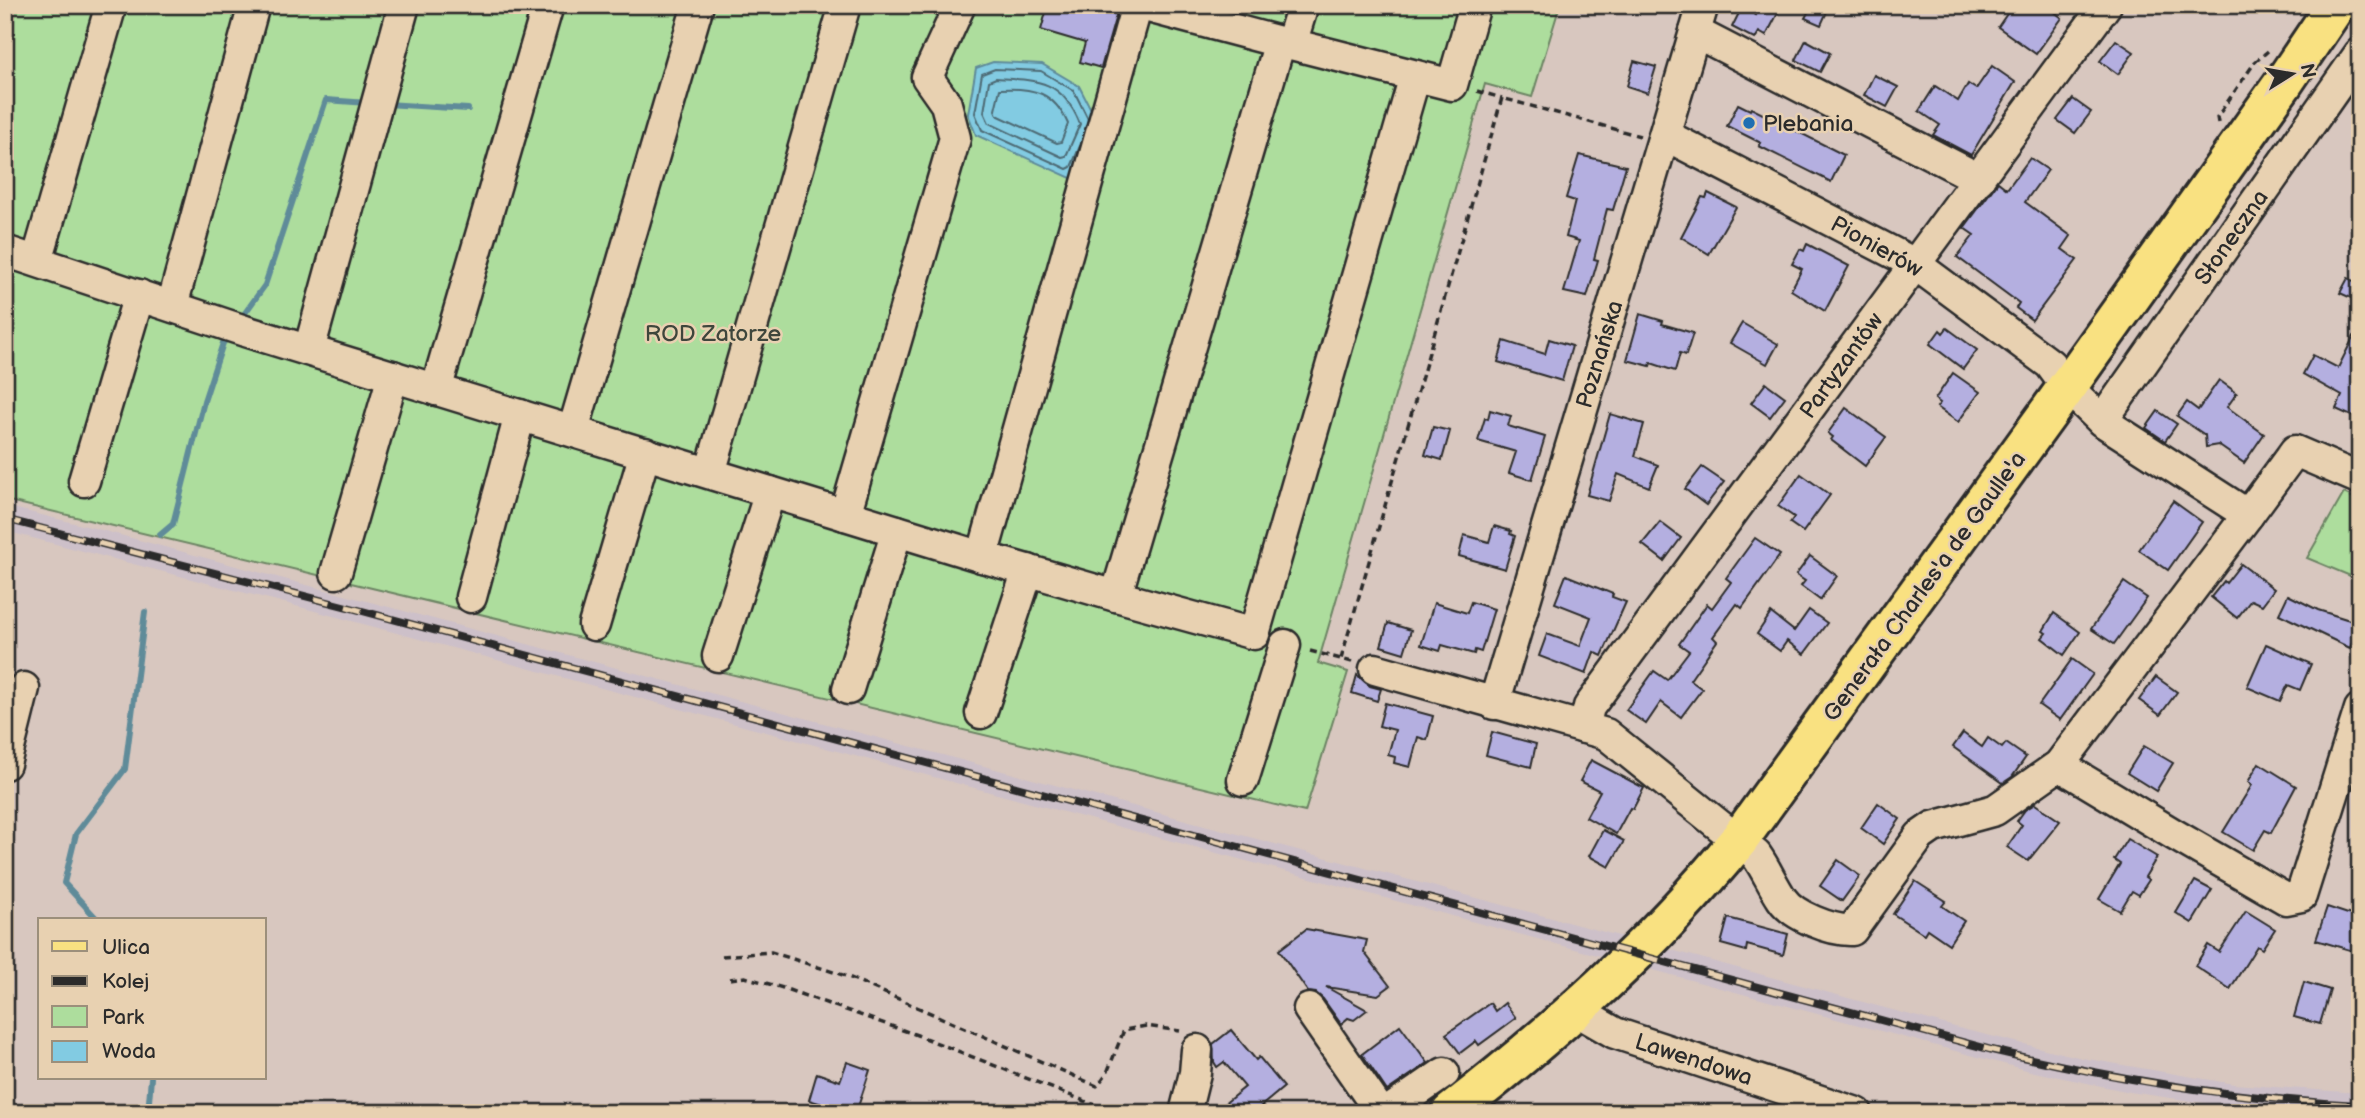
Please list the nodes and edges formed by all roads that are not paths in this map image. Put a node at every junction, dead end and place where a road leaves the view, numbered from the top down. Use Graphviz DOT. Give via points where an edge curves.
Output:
graph roads {
  1 [pos="111,5"];
  2 [pos="254,5"];
  3 [pos="404,5"];
  4 [pos="548,5"];
  5 [pos="698,5"];
  6 [pos="845,5"];
  7 [pos="960,5"];
  8 [pos="1303,5"];
  9 [pos="1475,5"];
  10 [pos="2106,5"];
  11 [pos="2336,5"];
  12 [pos="1151,7"];
  13 [pos="1699,18"];
  14 [pos="1286,43"];
  15 [pos="2360,53"];
  16 [pos="1415,76"];
  17 [pos="1664,139"];
  18 [pos="1979,179"];
  19 [pos="5,252"];
  20 [pos="37,261"];
  21 [pos="1915,264"];
  22 [pos="139,295"];
  23 [pos="172,306"];
  24 [pos="309,350"];
  25 [pos="393,376"];
  26 [pos="2067,387"];
  27 [pos="436,390"];
  28 [pos="520,415"];
  29 [pos="2102,421"];
  30 [pos="573,431"];
  31 [pos="645,453"];
  32 [pos="710,473"];
  33 [pos="2359,477"];
  34 [pos="84,481"];
  35 [pos="771,492"];
  36 [pos="845,515"];
  37 [pos="2248,515"];
  38 [pos="897,531"];
  39 [pos="982,557"];
  40 [pos="1028,570"];
  41 [pos="336,573"];
  42 [pos="1116,596"];
  43 [pos="471,597"];
  44 [pos="594,625"];
  45 [pos="1268,640"];
  46 [pos="718,656"];
  47 [pos="1375,669"];
  48 [pos="24,688"];
  49 [pos="848,689"];
  50 [pos="1494,704"];
  51 [pos="2360,709"];
  52 [pos="981,713"];
  53 [pos="1584,728"];
  54 [pos="5,764"];
  55 [pos="2059,765"];
  56 [pos="1244,780"];
  57 [pos="1738,841"];
  58 [pos="1309,1009"];
  59 [pos="1575,1010"];
  60 [pos="1197,1050"];
  61 [pos="1444,1073"];
  62 [pos="1185,1113"];
  63 [pos="1383,1113"];
  64 [pos="1451,1113"];
  65 [pos="1857,1113"];
  1 -- 20 [label="street"];
  2 -- 23 [label="street"];
  3 -- 24 [label="street"];
  4 -- 27 [label="street"];
  5 -- 30 [label="street"];
  6 -- 32 [label="street"];
  7 -- 36 [label="street" via="927,77 946,104 955,138"];
  8 -- 14 [label="street"];
  9 -- 16 [label="street" via="1452,85"];
  10 -- 18 [label="street, Partyzantów"];
  11 -- 26 [label="main road, Generała Charles'a de Gaulle'a"];
  12 -- 14 [label="street"];
  12 -- 39 [label="street"];
  13 -- 17 [label="street, Poznańska"];
  13 -- 18 [label="street"];
  14 -- 16 [label="street"];
  14 -- 42 [label="street"];
  15 -- 29 [label="street, Słoneczna"];
  16 -- 45 [label="street"];
  17 -- 21 [label="street, Pionierów"];
  17 -- 50 [label="street, Poznańska"];
  18 -- 21 [label="street, Partyzantów"];
  19 -- 20 [label="street"];
  20 -- 22 [label="street"];
  21 -- 26 [label="street, Pionierów" via="2050,364"];
  21 -- 53 [label="street, Partyzantów" via="1589,707"];
  22 -- 23 [label="street"];
  22 -- 34 [label="street"];
  23 -- 24 [label="street"];
  24 -- 25 [label="street"];
  25 -- 27 [label="street"];
  25 -- 41 [label="street"];
  26 -- 29 [label="street, Pionierów"];
  26 -- 57 [label="main road, Generała Charles'a de Gaulle'a"];
  27 -- 28 [label="street"];
  28 -- 30 [label="street"];
  28 -- 43 [label="street"];
  29 -- 37 [label="street, Pionierów"];
  30 -- 31 [label="street"];
  31 -- 32 [label="street"];
  31 -- 44 [label="street"];
  32 -- 35 [label="street"];
  33 -- 37 [label="street" via="2295,452"];
  35 -- 36 [label="street"];
  35 -- 46 [label="street"];
  36 -- 38 [label="street"];
  37 -- 55 [label="street"];
  38 -- 39 [label="street"];
  38 -- 49 [label="street"];
  39 -- 40 [label="street"];
  40 -- 42 [label="street"];
  40 -- 52 [label="street"];
  42 -- 45 [label="street"];
  45 -- 56 [label="street"];
  47 -- 50 [label="street"];
  48 -- 54 [label="street"];
  50 -- 53 [label="street"];
  51 -- 55 [label="street" via="2301,896 2286,899"];
  53 -- 57 [label="street" via="1606,734"];
  55 -- 57 [label="street" via="1995,810 1933,827 1920,836 1852,930 1828,927 1793,910 1756,855"];
  57 -- 59 [label="main road, Generała Charles'a de Gaulle'a" via="1660,930"];
  58 -- 63 [label="street"];
  59 -- 64 [label="main road, Generała Charles'a de Gaulle'a"];
  59 -- 65 [label="street, Lawendowa" via="1615,1033"];
  60 -- 62 [label="street"];
  61 -- 63 [label="street"];
}
